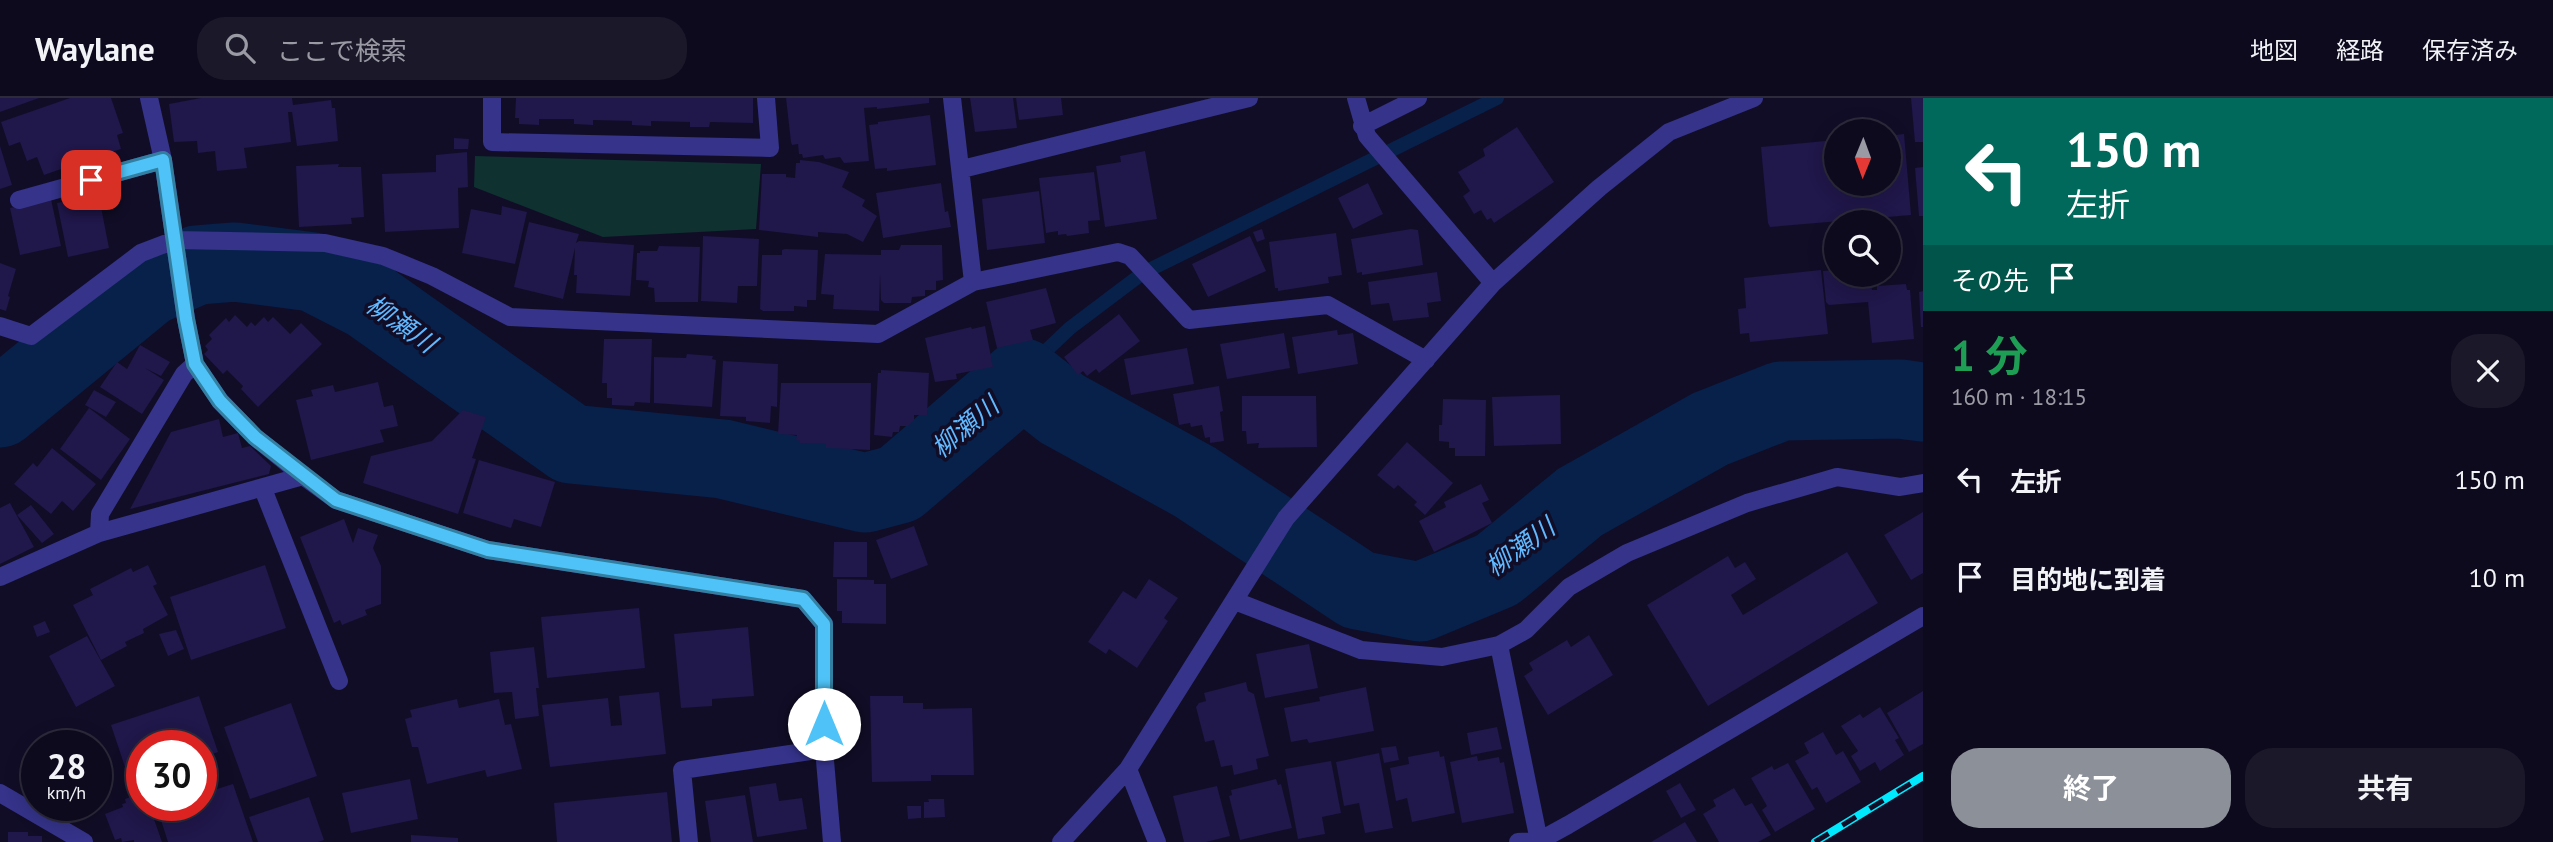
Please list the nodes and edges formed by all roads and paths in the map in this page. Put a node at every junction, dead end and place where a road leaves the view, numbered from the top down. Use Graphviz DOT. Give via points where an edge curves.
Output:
graph roads {
  1 [pos="149,98"];
  2 [pos="492,98"];
  3 [pos="766,98"];
  4 [pos="952,98"];
  5 [pos="1356,98"];
  6 [pos="1418,98"];
  7 [pos="1755,98"];
  8 [pos="1242,99"];
  9 [pos="1364,131"];
  10 [pos="163,160"];
  11 [pos="962,169"];
  12 [pos="19,200"];
  13 [pos="175,240"];
  14 [pos="973,282"];
  15 [pos="1493,283"];
  16 [pos="0,327"];
  17 [pos="1426,360"];
  18 [pos="195,364"];
  19 [pos="303,476"];
  20 [pos="1923,483"];
  21 [pos="263,489"];
  22 [pos="99,533"];
  23 [pos="0,577"];
  24 [pos="1235,601"];
  25 [pos="1923,615"];
  26 [pos="1499,645"];
  27 [pos="339,681"];
  28 [pos="824,750"];
  29 [pos="1128,769"];
  30 [pos="0,793"];
  31 [pos="1539,841"];
  32 [pos="84,842"];
  33 [pos="689,842"];
  34 [pos="832,842"];
  35 [pos="1061,842"];
  36 [pos="1157,842"];
  37 [pos="1518,842"];
  1 -- 10 [label="street"];
  2 -- 3 [label="street" via="492,142 770,148"];
  4 -- 11 [label="street"];
  5 -- 9 [label="street"];
  6 -- 9 [label="street"];
  7 -- 15 [label="street" via="1669,132"];
  8 -- 11 [label="street"];
  9 -- 15 [label="street"];
  10 -- 12 [label="street"];
  10 -- 13 [label="street"];
  11 -- 14 [label="street"];
  13 -- 14 [label="street" via="325,243 383,256 510,317 878,334"];
  13 -- 16 [label="street" via="141,253 31,336"];
  13 -- 18 [label="street"];
  14 -- 17 [label="street" via="1118,252 1130,256 1189,320 1328,305"];
  15 -- 17 [label="street"];
  17 -- 24 [label="street" via="1286,518"];
  18 -- 19 [label="street" via="220,401"];
  18 -- 22 [label="street" via="184,374 100,514"];
  19 -- 21 [label="street"];
  19 -- 28 [label="street" via="336,500 488,550 803,599 824,624"];
  20 -- 26 [label="street" via="1900,487 1838,477 1747,503 1628,553 1569,587 1526,630"];
  21 -- 22 [label="street"];
  21 -- 27 [label="street"];
  22 -- 23 [label="street"];
  24 -- 26 [label="street" via="1361,650 1442,657"];
  24 -- 29 [label="street"];
  25 -- 31 [label="street"];
  26 -- 31 [label="street"];
  28 -- 33 [label="street" via="682,770"];
  28 -- 34 [label="street"];
  29 -- 35 [label="street"];
  29 -- 36 [label="street"];
  30 -- 32 [label="street"];
  31 -- 37 [label="street"];
}
